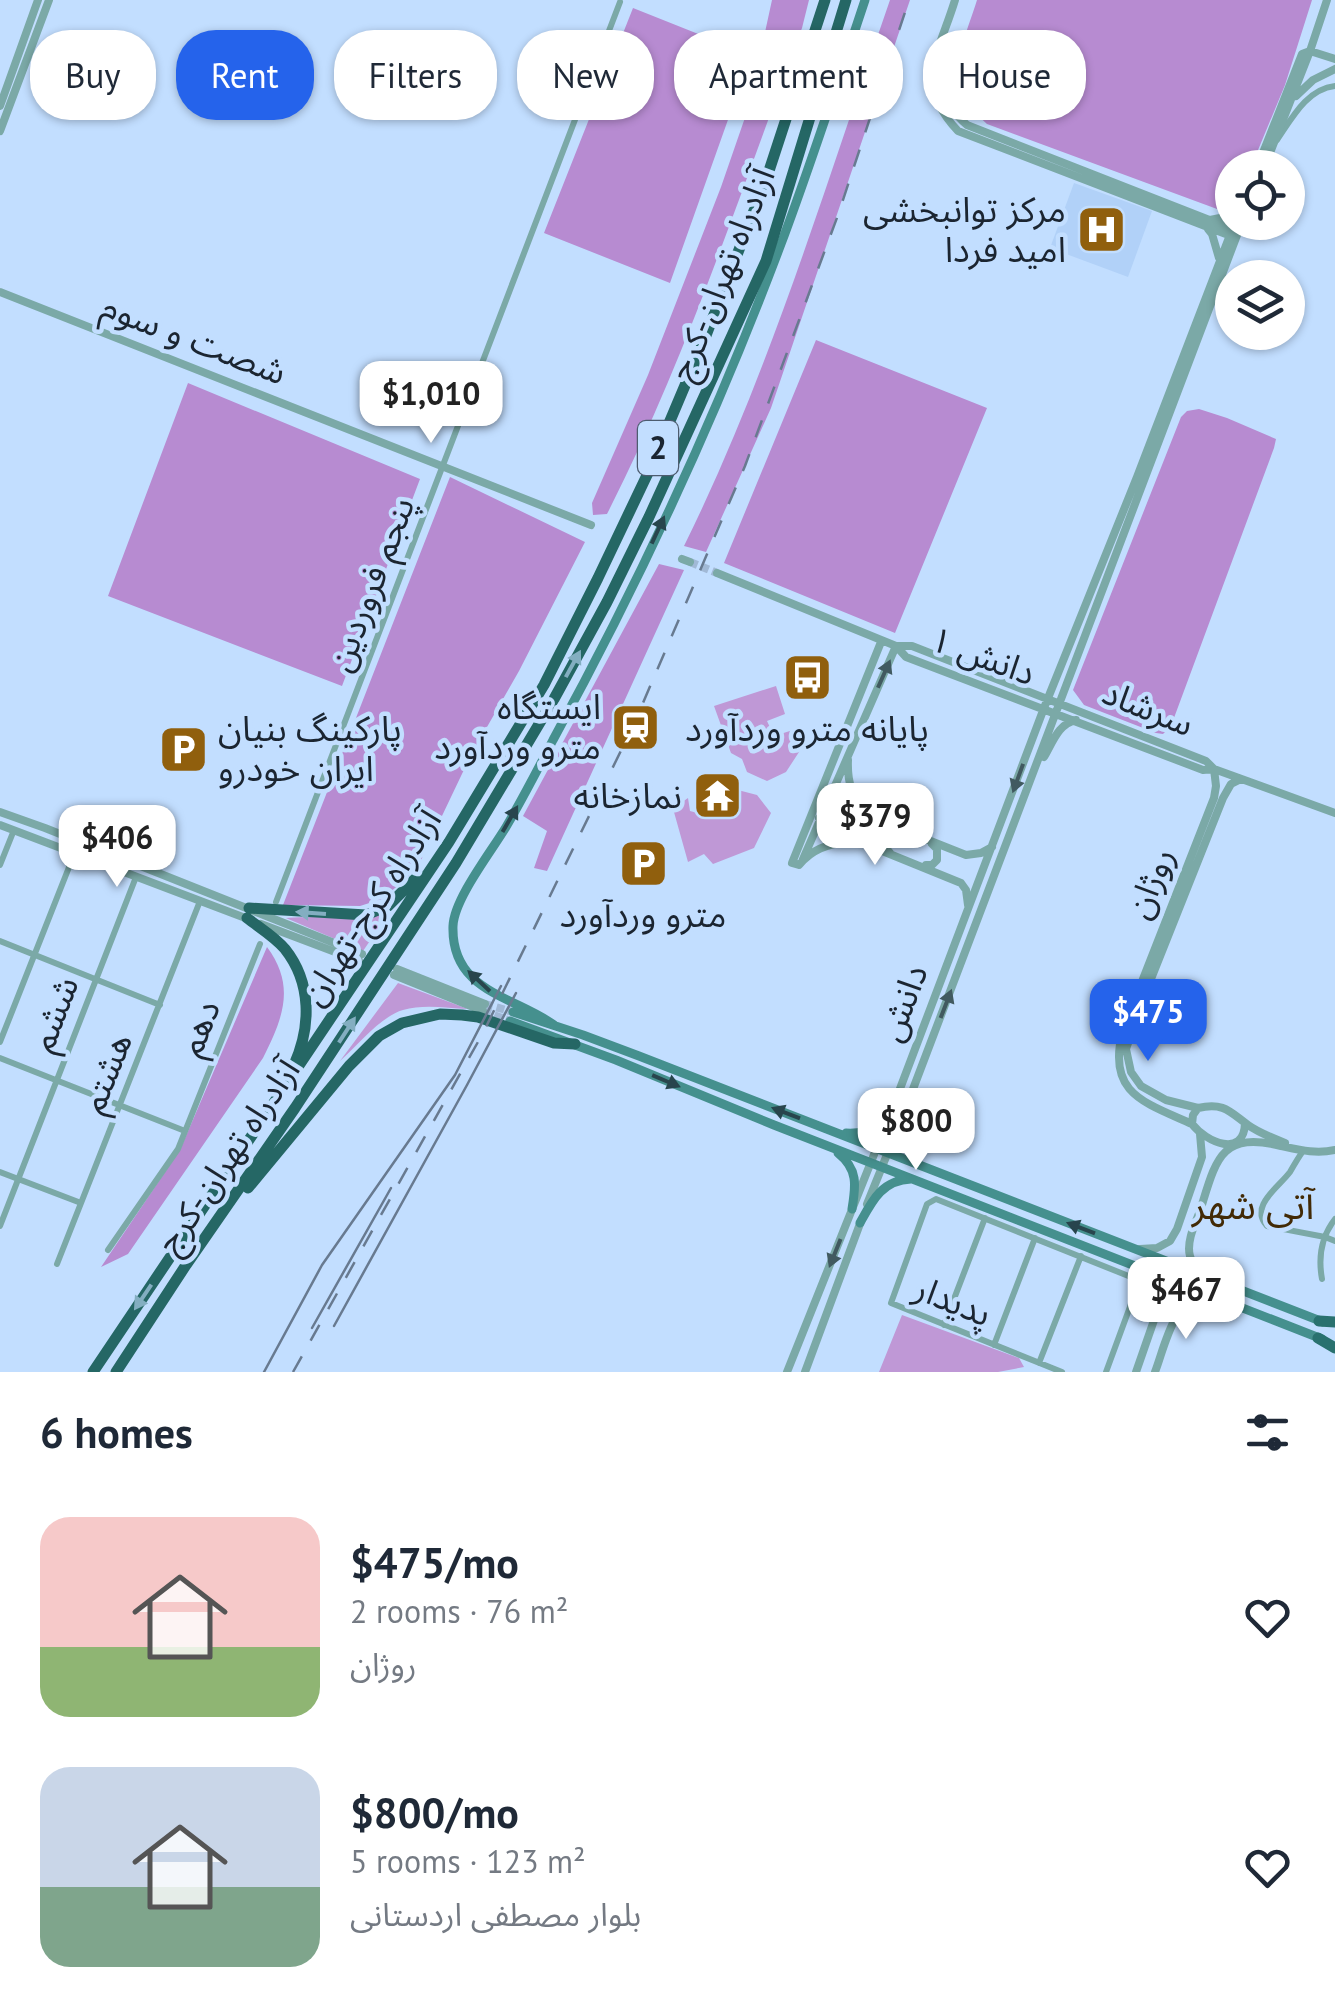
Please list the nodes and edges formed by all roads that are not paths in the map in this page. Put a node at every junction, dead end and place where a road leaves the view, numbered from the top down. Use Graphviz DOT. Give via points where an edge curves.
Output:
graph roads {
  1 [pos="38,0"];
  2 [pos="49,0"];
  3 [pos="847,0"];
  4 [pos="865,0"];
  5 [pos="955,0"];
  6 [pos="1327,0"];
  7 [pos="620,2"];
  8 [pos="823,3"];
  9 [pos="1310,51"];
  10 [pos="1335,59"];
  11 [pos="1335,69"];
  12 [pos="1335,86"];
  13 [pos="1290,103"];
  14 [pos="0,106"];
  15 [pos="0,131"];
  16 [pos="1271,149"];
  17 [pos="1267,150"];
  18 [pos="1215,220"];
  19 [pos="1205,223"];
  20 [pos="1215,225"];
  21 [pos="1231,240"];
  22 [pos="1232,240"];
  23 [pos="1220,260"];
  24 [pos="1215,273"];
  25 [pos="0,292"];
  26 [pos="443,466"];
  27 [pos="590,526"];
  28 [pos="717,573"];
  29 [pos="881,642"];
  30 [pos="896,646"];
  31 [pos="1048,697"];
  32 [pos="1059,702"];
  33 [pos="1044,708"];
  34 [pos="1055,712"];
  35 [pos="1076,720"];
  36 [pos="848,756"];
  37 [pos="1036,769"];
  38 [pos="1214,769"];
  39 [pos="1241,778"];
  40 [pos="1218,798"];
  41 [pos="826,805"];
  42 [pos="813,808"];
  43 [pos="0,812"];
  44 [pos="1335,813"];
  45 [pos="821,819"];
  46 [pos="875,821"];
  47 [pos="0,825"];
  48 [pos="45,828"];
  49 [pos="14,830"];
  50 [pos="900,830"];
  51 [pos="38,838"];
  52 [pos="449,842"];
  53 [pos="931,842"];
  54 [pos="866,844"];
  55 [pos="992,847"];
  56 [pos="75,852"];
  57 [pos="890,853"];
  58 [pos="804,859"];
  59 [pos="0,865"];
  60 [pos="921,866"];
  61 [pos="136,877"];
  62 [pos="200,901"];
  63 [pos="276,902"];
  64 [pos="968,907"];
  65 [pos="248,914"];
  66 [pos="0,941"];
  67 [pos="260,944"];
  68 [pos="34,955"];
  69 [pos="360,958"];
  70 [pos="395,972"];
  71 [pos="95,979"];
  72 [pos="1140,997"];
  73 [pos="160,1004"];
  74 [pos="484,1007"];
  75 [pos="554,1025"];
  76 [pos="0,1042"];
  77 [pos="575,1044"];
  78 [pos="0,1058"];
  79 [pos="56,1080"];
  80 [pos="898,1092"];
  81 [pos="280,1095"];
  82 [pos="911,1095"];
  83 [pos="120,1105"];
  84 [pos="1198,1108"];
  85 [pos="1244,1123"];
  86 [pos="1192,1124"];
  87 [pos="830,1130"];
  88 [pos="185,1131"];
  89 [pos="1200,1134"];
  90 [pos="1236,1143"];
  91 [pos="827,1146"];
  92 [pos="1335,1150"];
  93 [pos="882,1151"];
  94 [pos="1303,1151"];
  95 [pos="876,1165"];
  96 [pos="923,1167"];
  97 [pos="0,1172"];
  98 [pos="943,1175"];
  99 [pos="18,1179"];
  100 [pos="914,1179"];
  101 [pos="939,1188"];
  102 [pos="81,1202"];
  103 [pos="852,1208"];
  104 [pos="220,1218"];
  105 [pos="986,1218"];
  106 [pos="1335,1218"];
  107 [pos="860,1223"];
  108 [pos="0,1226"];
  109 [pos="1325,1237"];
  110 [pos="1035,1238"];
  111 [pos="1335,1242"];
  112 [pos="108,1250"];
  113 [pos="1138,1250"];
  114 [pos="1081,1256"];
  115 [pos="57,1264"];
  116 [pos="1153,1273"];
  117 [pos="1202,1275"];
  118 [pos="1322,1279"];
  119 [pos="1205,1294"];
  120 [pos="1156,1318"];
  121 [pos="1319,1321"];
  122 [pos="1335,1324"];
  123 [pos="944,1325"];
  124 [pos="1173,1325"];
  125 [pos="1318,1338"];
  126 [pos="994,1344"];
  127 [pos="1335,1346"];
  128 [pos="1039,1362"];
  129 [pos="1137,1371"];
  130 [pos="93,1372"];
  131 [pos="116,1372"];
  132 [pos="787,1372"];
  133 [pos="806,1372"];
  134 [pos="1062,1372"];
  135 [pos="1106,1372"];
  136 [pos="1154,1372"];
  1 -- 14 [label="street"];
  2 -- 15 [label="street"];
  104 -- 3 [label="highway, آزادراه تهران-کرج / 2, one-way" via="456,864 607,602 766,261"];
  75 -- 4 [label="main road, one-way" via="476,982 454,945 453,923 636,580 700,441 782,243"];
  5 -- 19 [label="street" via="941,66 951,112 967,125"];
  6 -- 9 [label="street"];
  7 -- 26 [label="street, پنجم فروردین"];
  8 -- 52 [label="highway, آزادراه کرج-تهران / 2" via="767,177 648,472 544,684"];
  9 -- 10 [label="street"];
  9 -- 13 [label="street"];
  9 -- 17 [label="street" via="1302,54"];
  11 -- 13 [label="street"];
  12 -- 16 [label="street" via="1305,102"];
  13 -- 16 [label="street"];
  18 -- 19 [label="street"];
  19 -- 20 [label="street"];
  19 -- 23 [label="street"];
  21 -- 23 [label="street"];
  22 -- 32 [label="street"];
  24 -- 31 [label="street"];
  25 -- 26 [label="street, شصت و سوم"];
  26 -- 27 [label="street, شصت و سوم"];
  26 -- 63 [label="street, پنجم فروردین"];
  28 -- 29 [label="street, دانش ۱"];
  29 -- 30 [label="street, دانش ۱"];
  29 -- 42 [label="street"];
  30 -- 31 [label="street, دانش ۱" via="912,646"];
  30 -- 33 [label="street, دانش ۱" via="906,657"];
  36 -- 30 [label="street, one-way"];
  31 -- 32 [label="street, دانش ۱"];
  31 -- 33 [label="street, دانش"];
  32 -- 34 [label="street, دانش"];
  32 -- 38 [label="street, سرشاد"];
  33 -- 34 [label="street, دانش ۱"];
  33 -- 55 [label="street, دانش, one-way"];
  34 -- 35 [label="street, سرشاد"];
  34 -- 37 [label="street, دانش"];
  35 -- 37 [label="street" via="1060,729"];
  35 -- 38 [label="street, سرشاد"];
  36 -- 41 [label="street"];
  36 -- 46 [label="street" via="848,786"];
  82 -- 37 [label="street, دانش, one-way"];
  38 -- 39 [label="street, سرشاد"];
  38 -- 40 [label="street"];
  39 -- 40 [label="street"];
  39 -- 44 [label="street, سرشاد"];
  40 -- 72 [label="street, روژان"];
  41 -- 42 [label="street"];
  41 -- 45 [label="street"];
  41 -- 46 [label="street"];
  42 -- 45 [label="street"];
  42 -- 58 [label="street" via="792,863"];
  43 -- 48 [label="street"];
  45 -- 54 [label="street"];
  45 -- 58 [label="street"];
  46 -- 50 [label="street"];
  47 -- 49 [label="street"];
  48 -- 51 [label="street" via="36,831"];
  48 -- 65 [label="street"];
  49 -- 51 [label="street"];
  49 -- 59 [label="street"];
  50 -- 53 [label="street"];
  50 -- 57 [label="street" via="882,836"];
  51 -- 56 [label="street"];
  52 -- 65 [label="highway, one-way" via="376,912"];
  52 -- 81 [label="highway, آزادراه کرج-تهران / 2"];
  53 -- 55 [label="street" via="966,855"];
  53 -- 60 [label="street" via="936,860"];
  54 -- 57 [label="street"];
  54 -- 58 [label="street" via="821,847"];
  55 -- 64 [label="street, دانش"];
  56 -- 61 [label="street"];
  56 -- 68 [label="street"];
  57 -- 60 [label="street"];
  60 -- 64 [label="street" via="962,884"];
  61 -- 62 [label="street"];
  61 -- 71 [label="street, ششم"];
  62 -- 65 [label="street"];
  62 -- 73 [label="street, هشتم"];
  64 -- 80 [label="street, دانش"];
  65 -- 69 [label="street"];
  65 -- 81 [label="highway" via="284,948 305,994 304,1038"];
  66 -- 68 [label="street"];
  67 -- 88 [label="street, دهم"];
  68 -- 71 [label="street"];
  68 -- 76 [label="street"];
  70 -- 74 [label="street"];
  71 -- 73 [label="street"];
  71 -- 79 [label="street, ششم"];
  72 -- 84 [label="street, روژان" via="1126,1048 1131,1072 1166,1100"];
  72 -- 86 [label="street, روژان" via="1118,1048 1121,1076 1144,1101"];
  73 -- 83 [label="street, هشتم"];
  75 -- 77 [label="main road" via="511,1017"];
  87 -- 75 [label="main road, one-way"];
  77 -- 91 [label="main road, one-way"];
  77 -- 104 [label="highway" via="462,1015 402,1023 349,1066"];
  78 -- 79 [label="street"];
  79 -- 83 [label="street"];
  79 -- 99 [label="street, ششم"];
  80 -- 87 [label="main road" via="874,1128 860,1134"];
  80 -- 93 [label="street, دانش"];
  81 -- 130 [label="highway, آزادراه کرج-تهران / 2, one-way"];
  82 -- 93 [label="street, دانش"];
  82 -- 96 [label="main road" via="903,1141"];
  83 -- 88 [label="street"];
  83 -- 102 [label="street, هشتم"];
  84 -- 85 [label="street" via="1220,1106"];
  84 -- 86 [label="street"];
  85 -- 90 [label="street"];
  85 -- 94 [label="street"];
  86 -- 89 [label="street"];
  87 -- 93 [label="main road"];
  88 -- 112 [label="street, دهم"];
  89 -- 90 [label="street"];
  89 -- 113 [label="street" via="1202,1157 1178,1230 1157,1248"];
  90 -- 94 [label="street"];
  90 -- 117 [label="street" via="1216,1164 1190,1240 1190,1257"];
  91 -- 95 [label="main road"];
  91 -- 103 [label="main road" via="854,1170"];
  92 -- 94 [label="street"];
  93 -- 95 [label="street, دانش"];
  93 -- 96 [label="main road"];
  94 -- 109 [label="street" via="1260,1214 1267,1226"];
  95 -- 100 [label="main road"];
  95 -- 103 [label="street, دانش"];
  95 -- 107 [label="street, دانش"];
  96 -- 98 [label="main road"];
  97 -- 99 [label="street"];
  98 -- 101 [label="main road" via="934,1180"];
  113 -- 98 [label="main road, one-way"];
  99 -- 102 [label="street"];
  99 -- 108 [label="street, ششم"];
  100 -- 101 [label="main road"];
  100 -- 107 [label="main road" via="882,1189"];
  101 -- 116 [label="main road"];
  102 -- 115 [label="street, هشتم"];
  103 -- 132 [label="street, دانش, one-way"];
  104 -- 131 [label="highway, آزادراه تهران-کرج / 2"];
  105 -- 110 [label="street, پدیدار"];
  105 -- 123 [label="street"];
  105 -- 123 [label="street, پدیدار" via="936,1199 927,1204 891,1303"];
  106 -- 109 [label="street"];
  107 -- 133 [label="street, دانش"];
  109 -- 111 [label="street"];
  109 -- 118 [label="street"];
  110 -- 114 [label="street, پدیدار"];
  110 -- 126 [label="street"];
  113 -- 117 [label="main road"];
  114 -- 128 [label="street"];
  114 -- 135 [label="street, پدیدار" via="1138,1285"];
  116 -- 119 [label="main road"];
  116 -- 120 [label="street" via="1160,1292"];
  117 -- 121 [label="main road"];
  119 -- 124 [label="street" via="1187,1300"];
  119 -- 125 [label="main road"];
  120 -- 124 [label="street" via="1167,1315"];
  120 -- 129 [label="street"];
  121 -- 122 [label="highway"];
  123 -- 126 [label="street, پدیدار"];
  124 -- 136 [label="street"];
  125 -- 127 [label="highway"];
  126 -- 128 [label="street, پدیدار"];
  128 -- 134 [label="street, پدیدار"];
}
